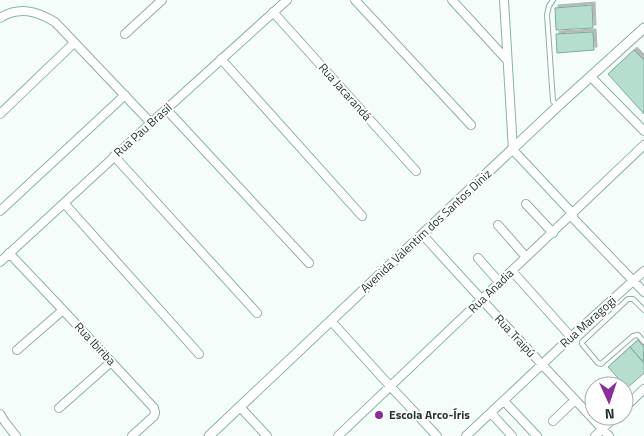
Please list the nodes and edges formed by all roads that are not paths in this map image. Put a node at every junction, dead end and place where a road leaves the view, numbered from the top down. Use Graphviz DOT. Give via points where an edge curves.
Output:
graph roads {
  1 [pos="162,0"];
  2 [pos="287,0"];
  3 [pos="355,0"];
  4 [pos="452,0"];
  5 [pos="504,0"];
  6 [pos="553,0"];
  7 [pos="273,12"];
  8 [pos="0,18"];
  9 [pos="644,28"];
  10 [pos="125,34"];
  11 [pos="74,43"];
  12 [pos="503,50"];
  13 [pos="221,60"];
  14 [pos="591,77"];
  15 [pos="125,95"];
  16 [pos="558,106"];
  17 [pos="166,109"];
  18 [pos="0,114"];
  19 [pos="151,123"];
  20 [pos="471,125"];
  21 [pos="644,131"];
  22 [pos="644,145"];
  23 [pos="513,150"];
  24 [pos="114,156"];
  25 [pos="416,171"];
  26 [pos="64,203"];
  27 [pos="526,204"];
  28 [pos="0,211"];
  29 [pos="572,215"];
  30 [pos="362,216"];
  31 [pos="498,225"];
  32 [pos="553,233"];
  33 [pos="422,234"];
  34 [pos="9,253"];
  35 [pos="526,257"];
  36 [pos="478,258"];
  37 [pos="0,262"];
  38 [pos="309,264"];
  39 [pos="644,270"];
  40 [pos="512,271"];
  41 [pos="633,281"];
  42 [pos="500,283"];
  43 [pos="644,292"];
  44 [pos="482,301"];
  45 [pos="63,310"];
  46 [pos="644,310"];
  47 [pos="257,313"];
  48 [pos="331,321"];
  49 [pos="571,337"];
  50 [pos="644,342"];
  51 [pos="17,350"];
  52 [pos="199,354"];
  53 [pos="111,362"];
  54 [pos="542,365"];
  55 [pos="390,386"];
  56 [pos="644,390"];
  57 [pos="634,399"];
  58 [pos="575,400"];
  59 [pos="504,401"];
  60 [pos="240,407"];
  61 [pos="59,408"];
  62 [pos="491,413"];
  63 [pos="0,414"];
  64 [pos="552,420"];
  65 [pos="3,423"];
  66 [pos="605,426"];
  67 [pos="602,429"];
  68 [pos="16,436"];
  69 [pos="132,436"];
  70 [pos="209,436"];
  71 [pos="267,436"];
  72 [pos="338,436"];
  73 [pos="437,436"];
  74 [pos="466,436"];
  75 [pos="512,436"];
  76 [pos="537,436"];
  77 [pos="595,436"];
  78 [pos="609,436"];
  1 -- 10 [label="street"];
  2 -- 7 [label="street, Rua Pau Brasil"];
  3 -- 20 [label="street"];
  4 -- 12 [label="street"];
  5 -- 12 [label="street"];
  6 -- 16 [label="lane" via="547,15 553,102"];
  7 -- 13 [label="street, Rua Pau Brasil"];
  7 -- 25 [label="street, Rua Jacarandá"];
  8 -- 11 [label="street" via="34,11 55,22"];
  9 -- 14 [label="street, Avenida Valentim dos Santos Diniz"];
  11 -- 15 [label="street"];
  11 -- 18 [label="street"];
  12 -- 23 [label="street" via="507,60"];
  13 -- 17 [label="street, Rua Pau Brasil"];
  13 -- 30 [label="street"];
  14 -- 16 [label="street, Avenida Valentim dos Santos Diniz"];
  14 -- 21 [label="street"];
  15 -- 19 [label="street"];
  15 -- 28 [label="street"];
  16 -- 23 [label="street, Avenida Valentim dos Santos Diniz"];
  17 -- 19 [label="street, Rua Pau Brasil"];
  17 -- 38 [label="street"];
  19 -- 24 [label="street, Rua Pau Brasil"];
  22 -- 29 [label="street, Rua Anadia"];
  23 -- 29 [label="street"];
  23 -- 33 [label="street, Avenida Valentim dos Santos Diniz"];
  24 -- 26 [label="street, Rua Pau Brasil"];
  24 -- 47 [label="street"];
  26 -- 34 [label="street, Rua Pau Brasil"];
  26 -- 52 [label="street"];
  27 -- 32 [label="street"];
  29 -- 32 [label="street, Rua Anadia"];
  29 -- 41 [label="street"];
  31 -- 35 [label="street"];
  32 -- 35 [label="street, Rua Anadia"];
  33 -- 44 [label="street, Rua Traipú"];
  33 -- 48 [label="street, Avenida Valentim dos Santos Diniz"];
  34 -- 37 [label="street, Rua Pau Brasil"];
  34 -- 45 [label="street, Rua Ibiriba"];
  35 -- 40 [label="street, Rua Anadia"];
  36 -- 42 [label="street"];
  39 -- 41 [label="street, Rua Maragogi"];
  40 -- 42 [label="street, Rua Anadia"];
  40 -- 49 [label="street"];
  41 -- 43 [label="street"];
  41 -- 49 [label="street, Rua Maragogi"];
  42 -- 44 [label="street, Rua Anadia"];
  44 -- 54 [label="street, Rua Traipú"];
  44 -- 55 [label="street, Rua Anadia"];
  45 -- 51 [label="street"];
  45 -- 53 [label="street, Rua Ibiriba"];
  46 -- 50 [label="lane" via="633,299 628,299 582,344 601,364 633,336 638,335"];
  48 -- 55 [label="street"];
  48 -- 60 [label="street, Avenida Valentim dos Santos Diniz"];
  49 -- 54 [label="street, Rua Maragogi"];
  53 -- 61 [label="street"];
  53 -- 69 [label="street, Rua Ibiriba" via="155,410 154,416"];
  54 -- 58 [label="street, Rua Traipú"];
  54 -- 59 [label="street, Rua Maragogi"];
  55 -- 72 [label="street, Rua Anadia"];
  55 -- 73 [label="street"];
  56 -- 57 [label="street"];
  58 -- 64 [label="street"];
  58 -- 67 [label="street, Rua Traipú"];
  59 -- 62 [label="street, Rua Maragogi"];
  59 -- 76 [label="street"];
  60 -- 70 [label="street, Avenida Valentim dos Santos Diniz"];
  60 -- 71 [label="street"];
  62 -- 74 [label="street, Rua Maragogi"];
  62 -- 75 [label="street"];
  63 -- 65 [label="street"];
  65 -- 68 [label="street"];
  66 -- 67 [label="street"];
  67 -- 77 [label="street"];
  67 -- 78 [label="street, Rua Traipú"];
}
